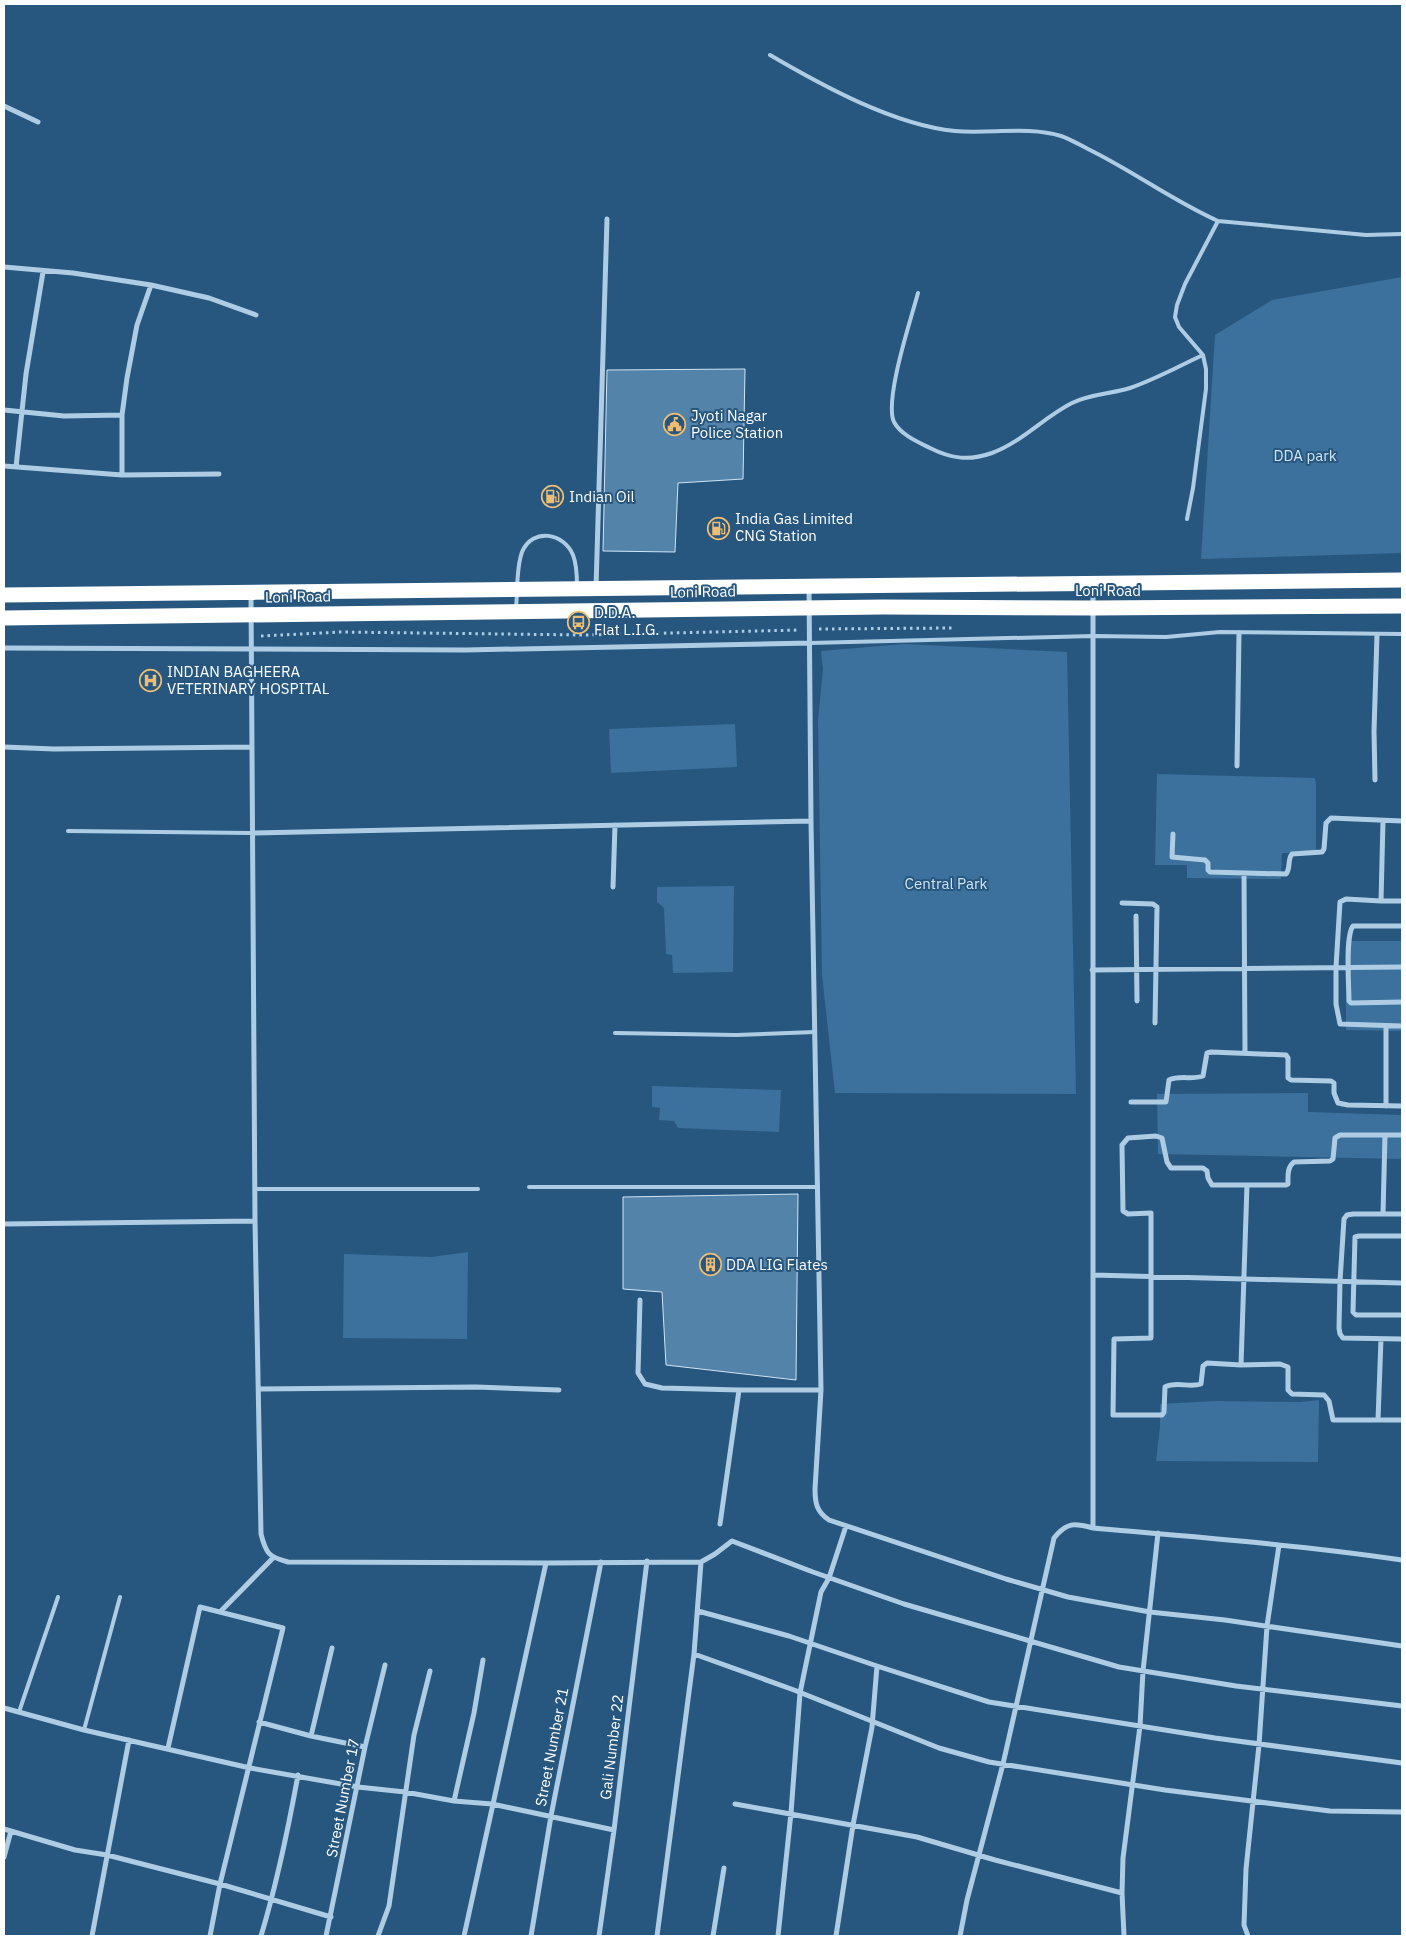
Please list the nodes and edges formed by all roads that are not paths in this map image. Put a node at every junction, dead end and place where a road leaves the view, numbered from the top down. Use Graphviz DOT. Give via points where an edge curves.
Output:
graph roads {
  1 [pos="770,55"];
  2 [pos="4,106"];
  3 [pos="38,122"];
  4 [pos="607,219"];
  5 [pos="1218,221"];
  6 [pos="1402,234"];
  7 [pos="4,267"];
  8 [pos="43,272"];
  9 [pos="151,285"];
  10 [pos="918,293"];
  11 [pos="256,315"];
  12 [pos="1202,355"];
  13 [pos="4,410"];
  14 [pos="21,411"];
  15 [pos="122,415"];
  16 [pos="4,466"];
  17 [pos="16,467"];
  18 [pos="219,474"];
  19 [pos="122,475"];
  20 [pos="1186,519"];
  21 [pos="1402,580"];
  22 [pos="1093,583"];
  23 [pos="810,586"];
  24 [pos="577,588"];
  25 [pos="596,588"];
  26 [pos="517,589"];
  27 [pos="251,592"];
  28 [pos="4,595"];
  29 [pos="1402,606"];
  30 [pos="810,608"];
  31 [pos="1094,608"];
  32 [pos="516,612"];
  33 [pos="251,616"];
  34 [pos="4,618"];
  35 [pos="1239,633"];
  36 [pos="1402,634"];
  37 [pos="1377,635"];
  38 [pos="1093,636"];
  39 [pos="810,643"];
  40 [pos="4,648"];
  41 [pos="251,649"];
  42 [pos="4,747"];
  43 [pos="251,747"];
  44 [pos="1237,766"];
  45 [pos="1375,780"];
  46 [pos="811,821"];
  47 [pos="1383,821"];
  48 [pos="1402,821"];
  49 [pos="615,825"];
  50 [pos="68,831"];
  51 [pos="252,833"];
  52 [pos="1173,834"];
  53 [pos="1244,873"];
  54 [pos="613,888"];
  55 [pos="1381,901"];
  56 [pos="1402,901"];
  57 [pos="1122,903"];
  58 [pos="1136,916"];
  59 [pos="1402,926"];
  60 [pos="1245,967"];
  61 [pos="1336,967"];
  62 [pos="1348,967"];
  63 [pos="1402,967"];
  64 [pos="1136,969"];
  65 [pos="1155,969"];
  66 [pos="1092,970"];
  67 [pos="1137,1001"];
  68 [pos="1402,1002"];
  69 [pos="1155,1023"];
  70 [pos="1386,1026"];
  71 [pos="1402,1026"];
  72 [pos="815,1032"];
  73 [pos="615,1033"];
  74 [pos="1245,1053"];
  75 [pos="1131,1102"];
  76 [pos="1386,1106"];
  77 [pos="1402,1106"];
  78 [pos="1384,1135"];
  79 [pos="1402,1135"];
  80 [pos="1246,1185"];
  81 [pos="529,1187"];
  82 [pos="818,1187"];
  83 [pos="256,1189"];
  84 [pos="478,1189"];
  85 [pos="1383,1214"];
  86 [pos="1402,1214"];
  87 [pos="255,1221"];
  88 [pos="4,1224"];
  89 [pos="1402,1236"];
  90 [pos="1093,1275"];
  91 [pos="1151,1277"];
  92 [pos="1244,1279"];
  93 [pos="1340,1281"];
  94 [pos="1354,1281"];
  95 [pos="1402,1283"];
  96 [pos="640,1300"];
  97 [pos="1402,1315"];
  98 [pos="1381,1339"];
  99 [pos="1402,1339"];
  100 [pos="1241,1365"];
  101 [pos="259,1389"];
  102 [pos="559,1390"];
  103 [pos="740,1390"];
  104 [pos="821,1390"];
  105 [pos="1378,1420"];
  106 [pos="1402,1420"];
  107 [pos="720,1524"];
  108 [pos="846,1526"];
  109 [pos="1093,1528"];
  110 [pos="1158,1533"];
  111 [pos="1279,1545"];
  112 [pos="272,1558"];
  113 [pos="1402,1560"];
  114 [pos="647,1561"];
  115 [pos="602,1562"];
  116 [pos="701,1562"];
  117 [pos="546,1564"];
  118 [pos="829,1578"];
  119 [pos="1042,1590"];
  120 [pos="58,1597"];
  121 [pos="120,1597"];
  122 [pos="698,1611"];
  123 [pos="220,1612"];
  124 [pos="1150,1612"];
  125 [pos="1267,1626"];
  126 [pos="1030,1641"];
  127 [pos="810,1643"];
  128 [pos="1402,1646"];
  129 [pos="332,1648"];
  130 [pos="694,1654"];
  131 [pos="483,1660"];
  132 [pos="385,1665"];
  133 [pos="877,1666"];
  134 [pos="430,1670"];
  135 [pos="1143,1671"];
  136 [pos="1262,1689"];
  137 [pos="800,1693"];
  138 [pos="1015,1706"];
  139 [pos="1402,1706"];
  140 [pos="4,1708"];
  141 [pos="19,1712"];
  142 [pos="259,1722"];
  143 [pos="872,1722"];
  144 [pos="1140,1726"];
  145 [pos="84,1730"];
  146 [pos="311,1736"];
  147 [pos="129,1740"];
  148 [pos="1259,1744"];
  149 [pos="365,1747"];
  150 [pos="168,1748"];
  151 [pos="1402,1763"];
  152 [pos="1003,1764"];
  153 [pos="250,1768"];
  154 [pos="298,1775"];
  155 [pos="1132,1785"];
  156 [pos="358,1787"];
  157 [pos="405,1792"];
  158 [pos="1253,1800"];
  159 [pos="454,1801"];
  160 [pos="492,1804"];
  161 [pos="735,1804"];
  162 [pos="1402,1812"];
  163 [pos="791,1813"];
  164 [pos="551,1816"];
  165 [pos="853,1824"];
  166 [pos="4,1829"];
  167 [pos="614,1830"];
  168 [pos="11,1831"];
  169 [pos="107,1855"];
  170 [pos="980,1856"];
  171 [pos="4,1857"];
  172 [pos="724,1868"];
  173 [pos="220,1884"];
  174 [pos="1122,1893"];
  175 [pos="272,1900"];
  176 [pos="331,1916"];
  177 [pos="92,1936"];
  178 [pos="210,1936"];
  179 [pos="261,1936"];
  180 [pos="326,1936"];
  181 [pos="378,1936"];
  182 [pos="464,1936"];
  183 [pos="531,1936"];
  184 [pos="599,1936"];
  185 [pos="657,1936"];
  186 [pos="713,1936"];
  187 [pos="778,1936"];
  188 [pos="836,1936"];
  189 [pos="960,1936"];
  190 [pos="1124,1936"];
  191 [pos="1248,1936"];
  1 -- 5 [label="lane" via="819,84 897,118 924,126 955,131 1044,132 1062,136"];
  2 -- 3 [label="street"];
  4 -- 25 [label="street"];
  5 -- 6 [label="lane" via="1366,235"];
  5 -- 12 [label="lane" via="1185,284 1175,317 1179,327"];
  7 -- 8 [label="street"];
  8 -- 9 [label="street" via="73,273"];
  8 -- 14 [label="street"];
  9 -- 11 [label="street" via="209,298"];
  9 -- 15 [label="street" via="137,325"];
  10 -- 12 [label="lane" via="892,386 894,422 914,441 958,459 990,454 1008,446 1074,402 1136,386"];
  12 -- 20 [label="lane" via="1206,389"];
  13 -- 14 [label="street"];
  14 -- 15 [label="street" via="64,416"];
  14 -- 17 [label="street"];
  15 -- 19 [label="street"];
  16 -- 17 [label="street"];
  17 -- 19 [label="street"];
  18 -- 19 [label="street"];
  21 -- 22 [label="highway, Loni Road"];
  22 -- 23 [label="highway, Loni Road"];
  22 -- 31 [label="street"];
  23 -- 25 [label="highway, Loni Road"];
  23 -- 30 [label="street"];
  24 -- 25 [label="highway, Loni Road"];
  24 -- 26 [label="highway, Loni Road"];
  24 -- 26 [label="lane" via="573,555 562,541 552,535 541,535 523,550"];
  26 -- 27 [label="highway, Loni Road"];
  26 -- 32 [label="lane"];
  27 -- 28 [label="highway, Loni Road"];
  27 -- 33 [label="street"];
  29 -- 31 [label="highway, Loni Road"];
  30 -- 31 [label="highway, Loni Road"];
  30 -- 32 [label="highway, Loni Road"];
  30 -- 39 [label="street"];
  31 -- 38 [label="street"];
  32 -- 33 [label="highway, Loni Road"];
  33 -- 34 [label="highway, Loni Road"];
  33 -- 41 [label="street"];
  35 -- 37 [label="lane"];
  35 -- 38 [label="lane"];
  35 -- 44 [label="street"];
  36 -- 37 [label="lane"];
  37 -- 45 [label="street"];
  38 -- 39 [label="lane"];
  38 -- 66 [label="street"];
  39 -- 41 [label="street" via="466,650"];
  39 -- 46 [label="street"];
  40 -- 41 [label="street"];
  41 -- 43 [label="street"];
  42 -- 43 [label="street"];
  43 -- 51 [label="street"];
  46 -- 49 [label="street"];
  46 -- 72 [label="street"];
  47 -- 48 [label="street"];
  47 -- 53 [label="street" via="1330,818 1326,823 1322,852 1292,854 1286,874"];
  47 -- 55 [label="street"];
  49 -- 51 [label="street"];
  49 -- 54 [label="street"];
  50 -- 51 [label="lane"];
  51 -- 83 [label="street"];
  52 -- 53 [label="street" via="1172,857 1205,860 1210,872"];
  53 -- 60 [label="street"];
  55 -- 56 [label="street"];
  55 -- 61 [label="street" via="1346,899 1340,902"];
  57 -- 65 [label="street" via="1153,904 1157,907"];
  58 -- 64 [label="street"];
  59 -- 62 [label="street" via="1353,926"];
  60 -- 61 [label="street"];
  60 -- 65 [label="street"];
  60 -- 74 [label="street"];
  61 -- 62 [label="street"];
  61 -- 70 [label="street" via="1336,1004 1340,1024"];
  62 -- 63 [label="street"];
  62 -- 68 [label="street" via="1351,1003"];
  64 -- 65 [label="street"];
  64 -- 66 [label="street"];
  64 -- 67 [label="street"];
  65 -- 69 [label="street"];
  66 -- 90 [label="street"];
  70 -- 71 [label="street"];
  70 -- 76 [label="street"];
  72 -- 73 [label="lane" via="736,1036"];
  72 -- 82 [label="street"];
  74 -- 75 [label="street" via="1207,1053 1203,1076 1169,1080 1166,1102"];
  74 -- 76 [label="street" via="1286,1055 1288,1078 1331,1081 1338,1103"];
  76 -- 77 [label="street"];
  78 -- 79 [label="street"];
  78 -- 80 [label="street" via="1340,1135 1333,1143 1330,1161 1291,1164 1288,1184"];
  78 -- 85 [label="street"];
  80 -- 91 [label="street" via="1212,1185 1203,1168 1171,1168 1166,1162 1162,1138 1125,1140 1122,1145 1123,1211 1128,1214 1150,1213"];
  80 -- 92 [label="street"];
  81 -- 82 [label="lane"];
  82 -- 104 [label="street"];
  83 -- 84 [label="lane"];
  83 -- 87 [label="street"];
  85 -- 86 [label="street"];
  85 -- 93 [label="street" via="1353,1214 1344,1219"];
  87 -- 88 [label="street"];
  87 -- 101 [label="street"];
  89 -- 94 [label="street" via="1355,1237"];
  90 -- 91 [label="street"];
  90 -- 109 [label="street"];
  91 -- 92 [label="street"];
  91 -- 100 [label="street" via="1151,1338 1113,1340 1113,1415 1162,1416 1165,1388 1201,1384 1203,1366 1207,1363"];
  92 -- 93 [label="street"];
  92 -- 100 [label="street"];
  93 -- 94 [label="street"];
  93 -- 98 [label="street" via="1340,1334 1343,1338"];
  94 -- 95 [label="street"];
  94 -- 97 [label="street" via="1354,1315"];
  96 -- 103 [label="street" via="638,1373 645,1384 662,1388"];
  98 -- 99 [label="street"];
  98 -- 105 [label="street"];
  100 -- 105 [label="street" via="1280,1364 1288,1367 1288,1390 1292,1394 1324,1395 1333,1420"];
  101 -- 102 [label="street" via="476,1387"];
  101 -- 112 [label="street" via="261,1534 264,1549"];
  103 -- 104 [label="street"];
  103 -- 107 [label="street"];
  104 -- 108 [label="street" via="815,1503 820,1514"];
  105 -- 106 [label="street"];
  108 -- 118 [label="street"];
  108 -- 119 [label="street"];
  109 -- 110 [label="street"];
  109 -- 119 [label="street" via="1077,1524 1063,1527 1054,1538"];
  110 -- 111 [label="street"];
  110 -- 124 [label="street"];
  111 -- 113 [label="street"];
  111 -- 125 [label="street"];
  112 -- 117 [label="street" via="288,1562"];
  112 -- 123 [label="street"];
  114 -- 115 [label="street"];
  114 -- 116 [label="street"];
  114 -- 167 [label="street, Gali Number 22"];
  115 -- 117 [label="street"];
  115 -- 164 [label="street, Street Number 21"];
  116 -- 118 [label="street" via="732,1541"];
  116 -- 122 [label="street"];
  117 -- 160 [label="street"];
  118 -- 126 [label="street"];
  118 -- 127 [label="street" via="821,1592"];
  119 -- 124 [label="street"];
  119 -- 126 [label="street"];
  120 -- 141 [label="lane"];
  121 -- 145 [label="lane"];
  122 -- 127 [label="street"];
  122 -- 130 [label="street"];
  123 -- 142 [label="street" via="283,1628"];
  123 -- 150 [label="street" via="200,1607"];
  124 -- 125 [label="street"];
  124 -- 135 [label="street"];
  125 -- 128 [label="street"];
  125 -- 136 [label="street"];
  126 -- 135 [label="street"];
  126 -- 138 [label="street"];
  127 -- 133 [label="street"];
  127 -- 137 [label="street"];
  129 -- 146 [label="street"];
  130 -- 137 [label="street"];
  130 -- 185 [label="street"];
  131 -- 159 [label="street"];
  132 -- 149 [label="street, Street Number 17"];
  133 -- 138 [label="street" via="990,1702"];
  133 -- 143 [label="street"];
  134 -- 157 [label="street" via="414,1735"];
  135 -- 136 [label="street"];
  135 -- 144 [label="street"];
  136 -- 139 [label="street"];
  136 -- 148 [label="street"];
  137 -- 143 [label="street"];
  137 -- 163 [label="street"];
  138 -- 144 [label="street"];
  138 -- 152 [label="street"];
  140 -- 141 [label="street"];
  141 -- 145 [label="street"];
  142 -- 146 [label="street"];
  142 -- 153 [label="street"];
  143 -- 152 [label="street" via="939,1748"];
  143 -- 165 [label="street"];
  144 -- 148 [label="street"];
  144 -- 155 [label="street"];
  145 -- 147 [label="street"];
  146 -- 149 [label="street"];
  147 -- 150 [label="street"];
  147 -- 169 [label="street"];
  148 -- 151 [label="street"];
  148 -- 158 [label="street"];
  149 -- 156 [label="street, Street Number 17"];
  150 -- 153 [label="street"];
  152 -- 155 [label="street"];
  152 -- 170 [label="street"];
  153 -- 154 [label="street"];
  153 -- 173 [label="street"];
  154 -- 156 [label="street"];
  154 -- 175 [label="street"];
  155 -- 158 [label="street"];
  155 -- 174 [label="street"];
  156 -- 157 [label="street"];
  156 -- 176 [label="street, Street Number 17"];
  157 -- 159 [label="street"];
  157 -- 181 [label="street" via="389,1906"];
  158 -- 162 [label="street" via="1330,1811"];
  158 -- 191 [label="street" via="1245,1897 1244,1925"];
  159 -- 160 [label="street"];
  160 -- 164 [label="street"];
  160 -- 182 [label="street"];
  161 -- 163 [label="street"];
  163 -- 165 [label="street"];
  163 -- 187 [label="street"];
  164 -- 167 [label="street"];
  164 -- 183 [label="street, Street Number 21"];
  165 -- 170 [label="street" via="917,1837"];
  165 -- 188 [label="street"];
  166 -- 168 [label="street"];
  167 -- 184 [label="street, Gali Number 22"];
  168 -- 169 [label="street" via="75,1850"];
  168 -- 171 [label="street"];
  169 -- 173 [label="street"];
  169 -- 177 [label="street"];
  170 -- 174 [label="street"];
  170 -- 189 [label="street"];
  172 -- 186 [label="street"];
  173 -- 175 [label="street"];
  173 -- 178 [label="street"];
  174 -- 190 [label="street"];
  175 -- 176 [label="street"];
  175 -- 179 [label="street"];
  176 -- 180 [label="street, Street Number 17"];
}
